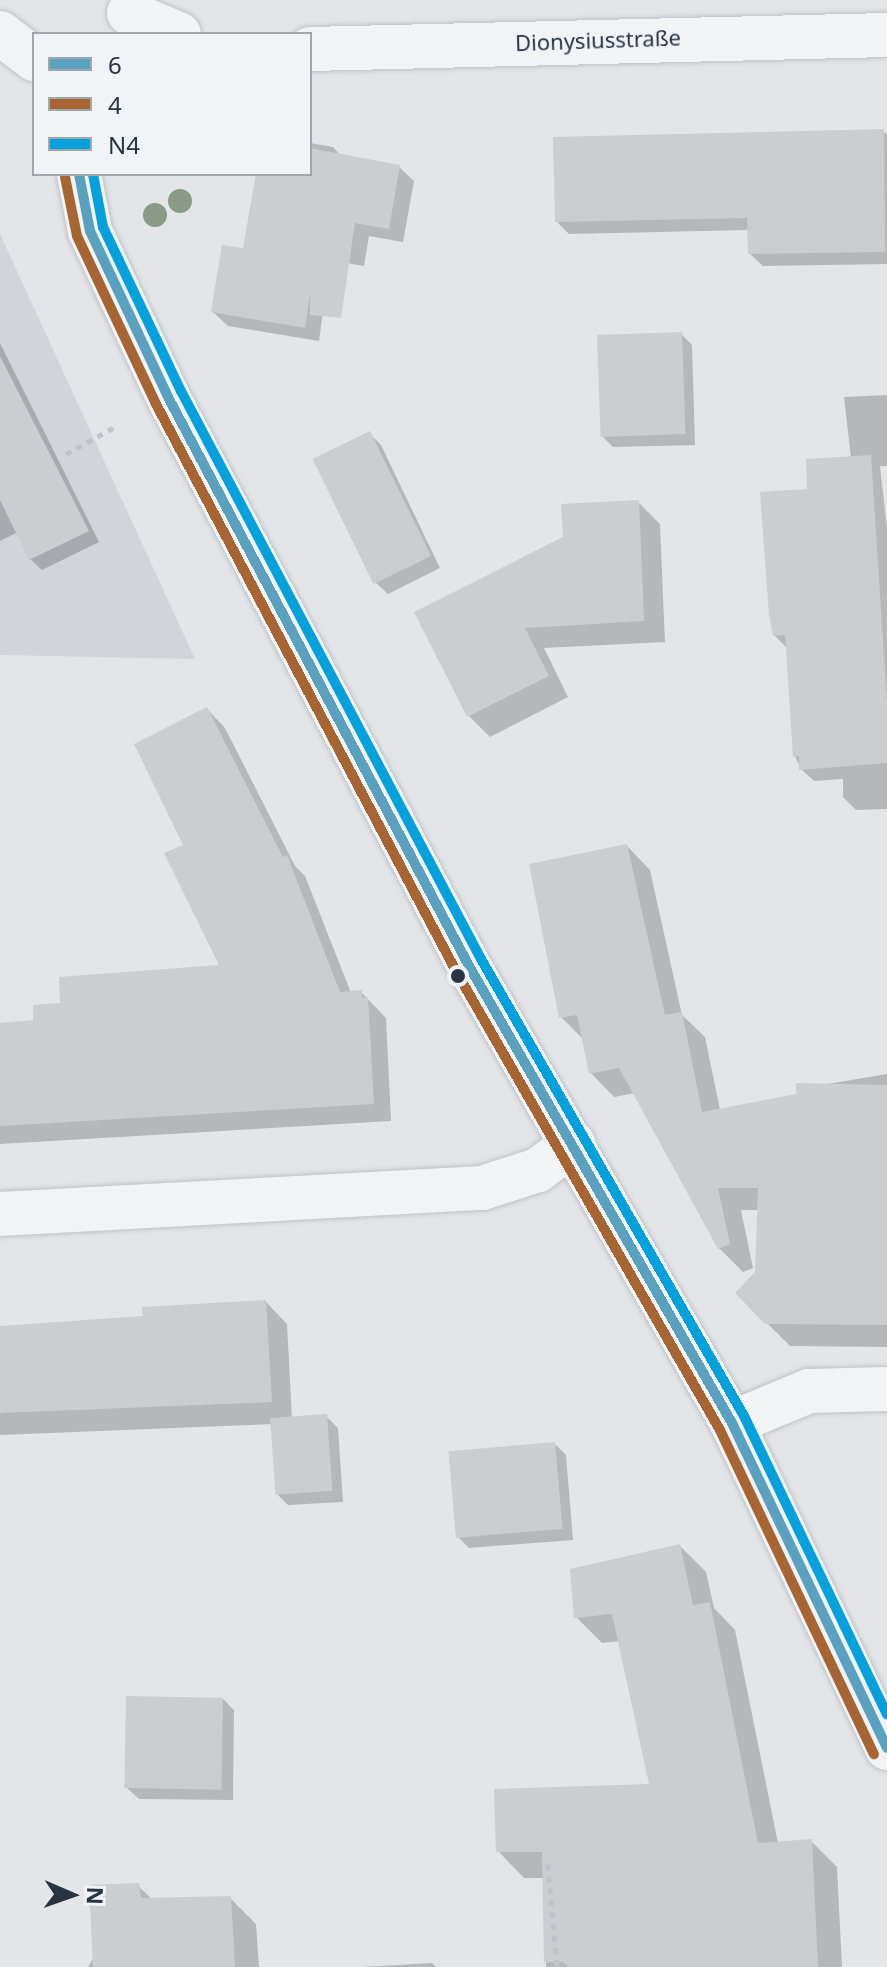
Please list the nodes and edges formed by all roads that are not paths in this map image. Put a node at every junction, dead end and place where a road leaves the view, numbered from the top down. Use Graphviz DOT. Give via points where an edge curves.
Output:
graph roads {
  1 [pos="128,16"];
  2 [pos="173,32"];
  3 [pos="0,33"];
  4 [pos="887,35"];
  5 [pos="312,49"];
  6 [pos="32,57"];
  7 [pos="79,176"];
  8 [pos="573,1144"];
  9 [pos="0,1214"];
  10 [pos="887,1389"];
  11 [pos="732,1423"];
  12 [pos="887,1748"];
  1 -- 2 [label="street"];
  3 -- 6 [label="street"];
  4 -- 5 [label="street, Dionysiusstraße"];
  7 -- 8 [label="street" via="90,231 168,397 469,966"];
  8 -- 9 [label="street" via="538,1170 482,1188"];
  8 -- 11 [label="street"];
  10 -- 11 [label="street" via="809,1391"];
  11 -- 12 [label="street"];
}
